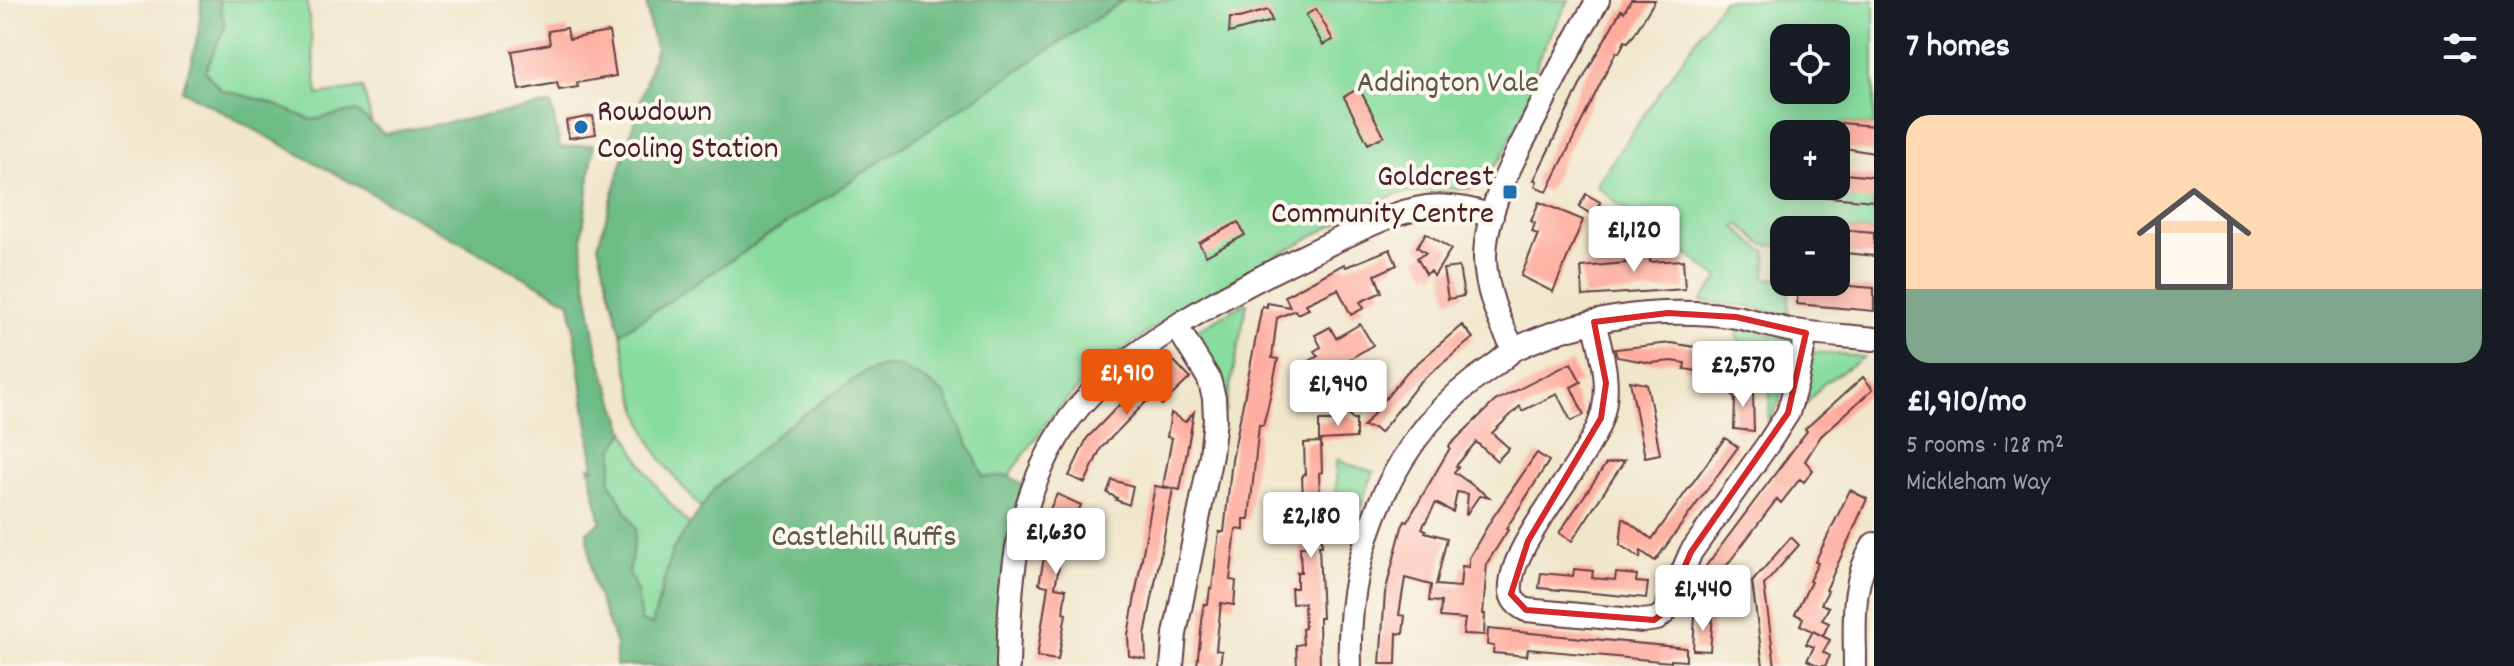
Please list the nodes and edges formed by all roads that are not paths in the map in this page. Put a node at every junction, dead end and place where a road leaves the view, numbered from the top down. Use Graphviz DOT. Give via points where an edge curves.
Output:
graph roads {
  1 [pos="1598,0"];
  2 [pos="1492,216"];
  3 [pos="1594,322"];
  4 [pos="1177,327"];
  5 [pos="1806,333"];
  6 [pos="1874,339"];
  7 [pos="1514,349"];
  8 [pos="1874,544"];
  9 [pos="1008,666"];
  10 [pos="1172,666"];
  11 [pos="1350,666"];
  12 [pos="1855,666"];
  1 -- 2 [label="street" via="1520,148"];
  2 -- 4 [label="street" via="1438,206 1395,216 1291,263"];
  2 -- 7 [label="street" via="1486,269"];
  3 -- 5 [label="street" via="1697,313"];
  3 -- 5 [label="street" via="1606,383 1604,409 1588,447 1515,570 1511,594 1526,610 1647,621 1665,612 1691,552 1779,429 1794,394"];
  3 -- 7 [label="street"];
  4 -- 9 [label="street" via="1092,392 1047,456 1017,545"];
  4 -- 10 [label="street" via="1209,379 1215,419"];
  5 -- 6 [label="street"];
  7 -- 11 [label="street" via="1448,402 1389,481 1360,565"];
  8 -- 12 [label="street" via="1856,588"];
}
